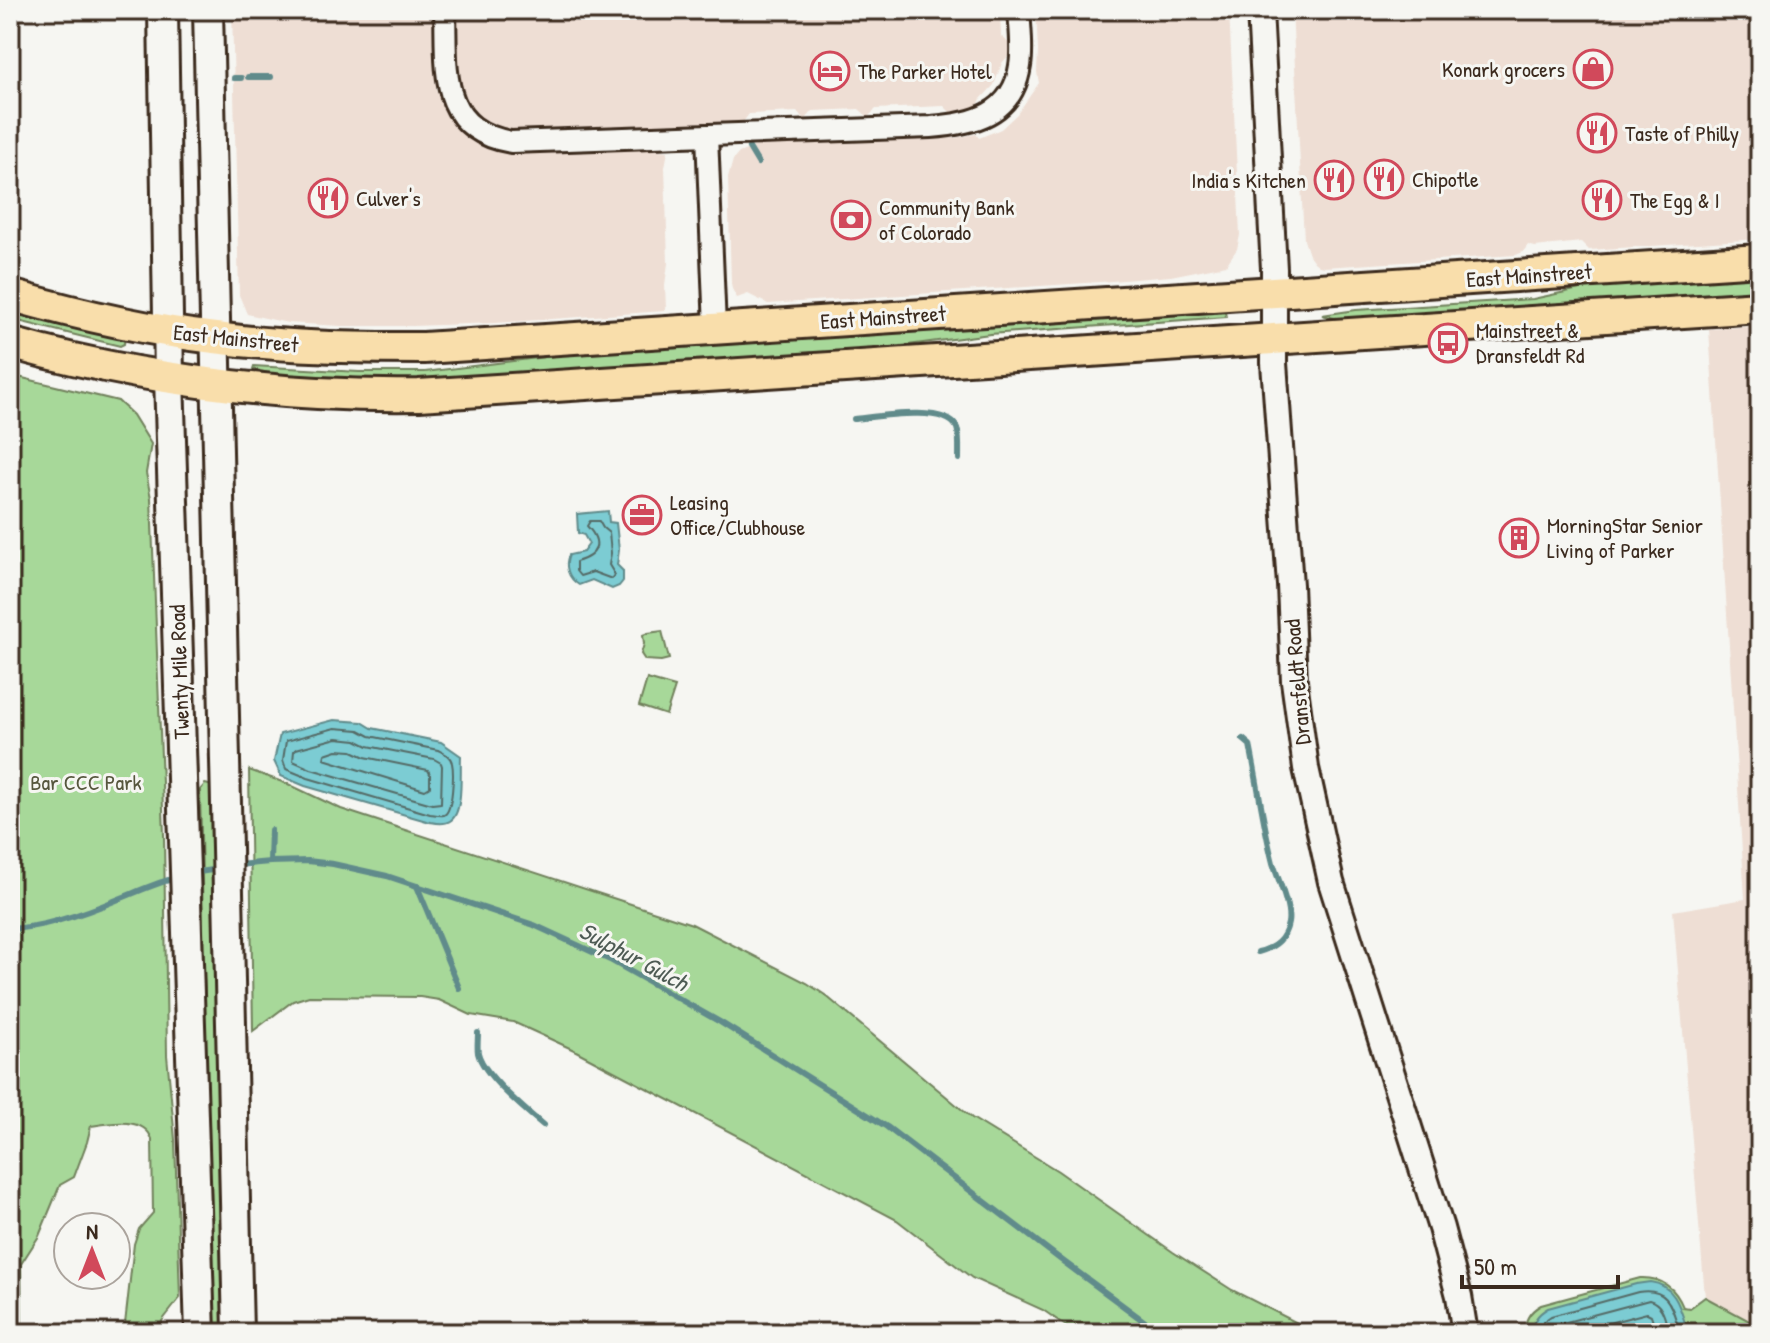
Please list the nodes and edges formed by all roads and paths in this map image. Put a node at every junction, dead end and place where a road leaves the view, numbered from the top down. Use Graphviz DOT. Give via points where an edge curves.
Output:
graph roads {
  1 [pos="163,10"];
  2 [pos="208,10"];
  3 [pos="445,10"];
  4 [pos="1019,10"];
  5 [pos="1260,10"];
  6 [pos="707,135"];
  7 [pos="1760,260"];
  8 [pos="1274,291"];
  9 [pos="10,295"];
  10 [pos="1760,307"];
  11 [pos="715,328"];
  12 [pos="169,331"];
  13 [pos="215,338"];
  14 [pos="1273,338"];
  15 [pos="10,343"];
  16 [pos="169,378"];
  17 [pos="216,384"];
  18 [pos="200,1333"];
  19 [pos="238,1333"];
  20 [pos="1465,1333"];
  1 -- 12 [label="main road, Twenty Mile Road"];
  2 -- 13 [label="main road, Twenty Mile Road"];
  3 -- 6 [label="street" via="450,96 462,116 488,135 511,142"];
  4 -- 6 [label="street" via="1021,63 1016,82 995,110 980,119 931,127"];
  5 -- 8 [label="street, Dransfeldt Road"];
  6 -- 11 [label="street"];
  7 -- 8 [label="main road, East Mainstreet"];
  8 -- 11 [label="main road, East Mainstreet"];
  8 -- 14 [label="street, Dransfeldt Road"];
  9 -- 12 [label="main road, East Mainstreet"];
  10 -- 14 [label="main road"];
  11 -- 13 [label="main road, East Mainstreet" via="435,348"];
  12 -- 13 [label="main road, East Mainstreet"];
  12 -- 16 [label="main road, Twenty Mile Road"];
  13 -- 17 [label="main road, Twenty Mile Road"];
  14 -- 17 [label="main road" via="434,395 349,395"];
  14 -- 20 [label="street, Dransfeldt Road" via="1294,681 1308,782 1331,882 1441,1228"];
  15 -- 16 [label="main road"];
  16 -- 17 [label="main road"];
  16 -- 18 [label="main road, Twenty Mile Road"];
  17 -- 19 [label="main road, Twenty Mile Road"];
}
